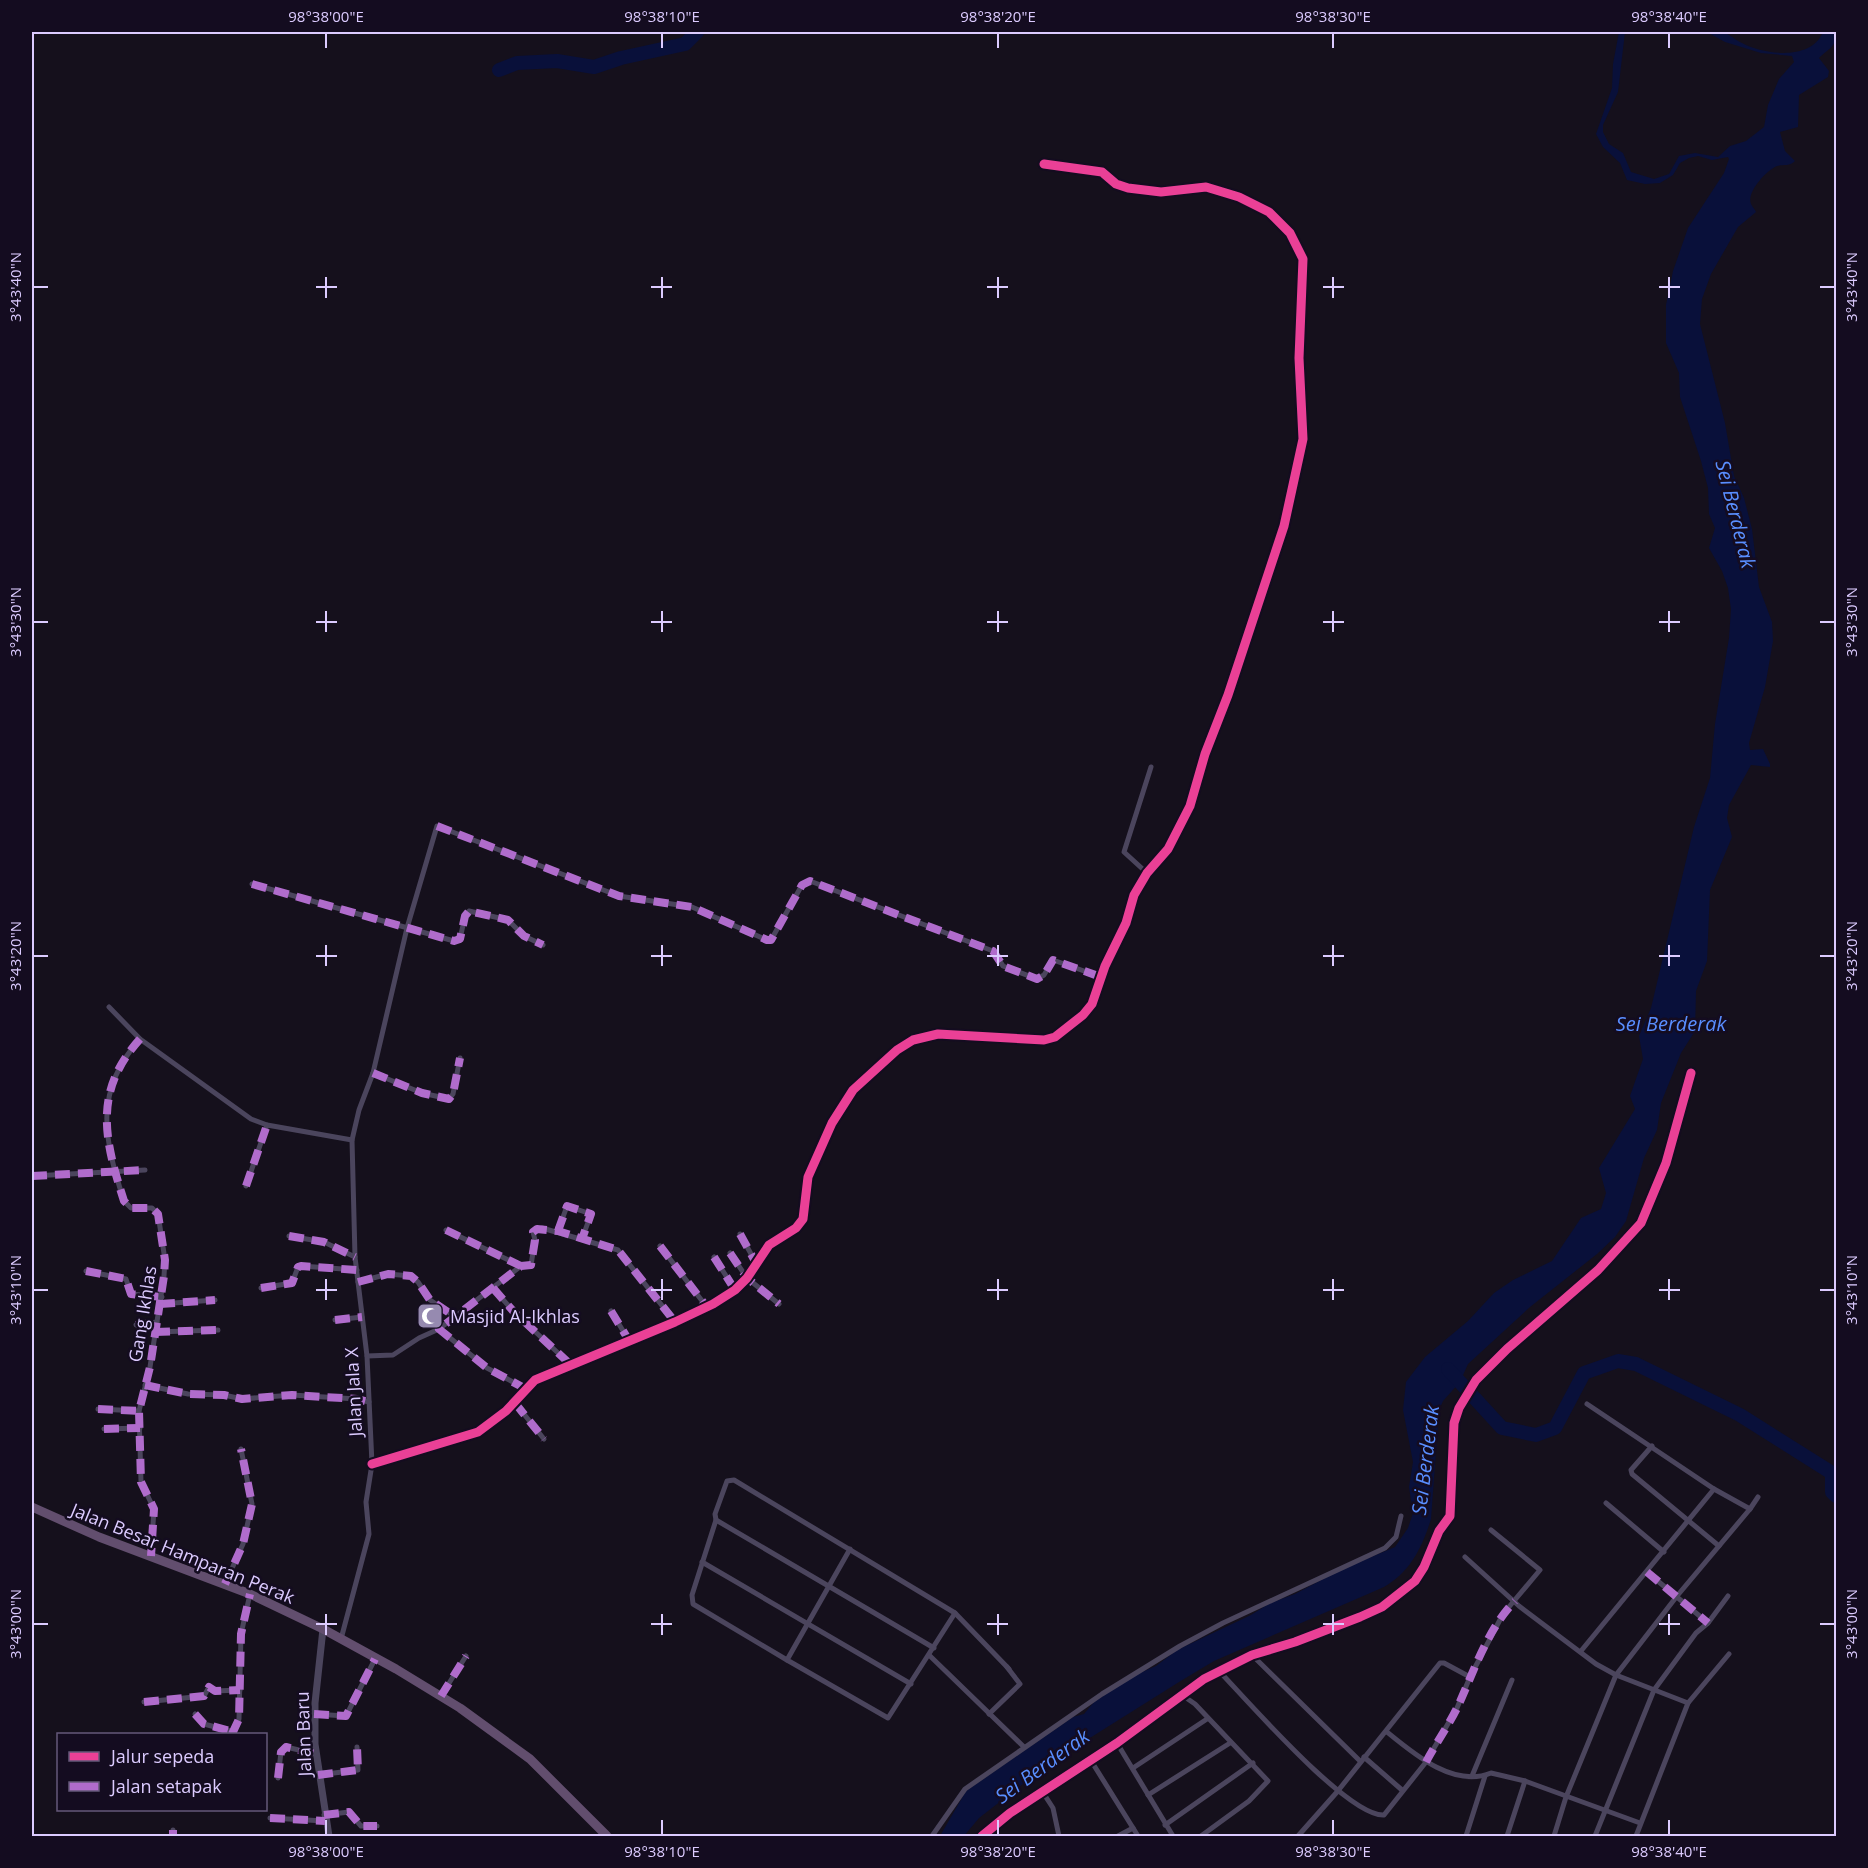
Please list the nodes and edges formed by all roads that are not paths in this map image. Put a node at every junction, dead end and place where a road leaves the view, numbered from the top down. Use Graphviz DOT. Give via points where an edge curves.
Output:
graph roads {
  1 [pos="1044,164"];
  2 [pos="1151,767"];
  3 [pos="1147,873"];
  4 [pos="252,884"];
  5 [pos="407,928"];
  6 [pos="543,945"];
  7 [pos="1101,977"];
  8 [pos="109,1008"];
  9 [pos="140,1039"];
  10 [pos="460,1058"];
  11 [pos="373,1073"];
  12 [pos="1690,1073"];
  13 [pos="267,1125"];
  14 [pos="352,1140"];
  15 [pos="145,1170"];
  16 [pos="114,1172"];
  17 [pos="32,1176"];
  18 [pos="246,1186"];
  19 [pos="570,1199"];
  20 [pos="567,1206"];
  21 [pos="446,1230"];
  22 [pos="558,1231"];
  23 [pos="740,1234"];
  24 [pos="289,1236"];
  25 [pos="582,1239"];
  26 [pos="660,1246"];
  27 [pos="730,1253"];
  28 [pos="355,1257"];
  29 [pos="714,1257"];
  30 [pos="756,1263"];
  31 [pos="521,1266"];
  32 [pos="357,1270"];
  33 [pos="86,1271"];
  34 [pos="747,1278"];
  35 [pos="358,1282"];
  36 [pos="261,1288"];
  37 [pos="493,1288"];
  38 [pos="735,1290"];
  39 [pos="161,1300"];
  40 [pos="215,1300"];
  41 [pos="779,1304"];
  42 [pos="706,1306"];
  43 [pos="611,1311"];
  44 [pos="454,1316"];
  45 [pos="362,1317"];
  46 [pos="335,1320"];
  47 [pos="157,1322"];
  48 [pos="675,1322"];
  49 [pos="136,1325"];
  50 [pos="439,1329"];
  51 [pos="218,1330"];
  52 [pos="156,1332"];
  53 [pos="628,1340"];
  54 [pos="367,1356"];
  55 [pos="571,1365"];
  56 [pos="145,1385"];
  57 [pos="525,1390"];
  58 [pos="369,1402"];
  59 [pos="515,1402"];
  60 [pos="1587,1404"];
  61 [pos="98,1409"];
  62 [pos="139,1411"];
  63 [pos="140,1428"];
  64 [pos="104,1429"];
  65 [pos="544,1439"];
  66 [pos="1652,1446"];
  67 [pos="241,1449"];
  68 [pos="372,1464"];
  69 [pos="1714,1489"];
  70 [pos="1758,1497"];
  71 [pos="1606,1503"];
  72 [pos="32,1507"];
  73 [pos="1750,1509"];
  74 [pos="1401,1516"];
  75 [pos="716,1520"];
  76 [pos="1688,1523"];
  77 [pos="1491,1530"];
  78 [pos="1719,1546"];
  79 [pos="850,1549"];
  80 [pos="1664,1552"];
  81 [pos="151,1556"];
  82 [pos="1465,1557"];
  83 [pos="702,1562"];
  84 [pos="1647,1572"];
  85 [pos="225,1584"];
  86 [pos="829,1586"];
  87 [pos="250,1594"];
  88 [pos="1677,1596"];
  89 [pos="1728,1596"];
  90 [pos="1515,1601"];
  91 [pos="955,1613"];
  92 [pos="1708,1623"];
  93 [pos="807,1624"];
  94 [pos="323,1629"];
  95 [pos="341,1639"];
  96 [pos="934,1648"];
  97 [pos="1581,1651"];
  98 [pos="1729,1654"];
  99 [pos="929,1655"];
  100 [pos="1252,1655"];
  101 [pos="466,1656"];
  102 [pos="375,1659"];
  103 [pos="787,1660"];
  104 [pos="1219,1671"];
  105 [pos="1616,1675"];
  106 [pos="1470,1677"];
  107 [pos="1512,1680"];
  108 [pos="910,1684"];
  109 [pos="240,1690"];
  110 [pos="1654,1690"];
  111 [pos="1182,1695"];
  112 [pos="441,1696"];
  113 [pos="144,1702"];
  114 [pos="1688,1703"];
  115 [pos="314,1713"];
  116 [pos="195,1714"];
  117 [pos="989,1714"];
  118 [pos="1207,1719"];
  119 [pos="1387,1732"];
  120 [pos="233,1733"];
  121 [pos="1117,1743"];
  122 [pos="1230,1743"];
  123 [pos="357,1747"];
  124 [pos="1024,1747"];
  125 [pos="316,1754"];
  126 [pos="1362,1759"];
  127 [pos="1090,1760"];
  128 [pos="1426,1762"];
  129 [pos="1253,1763"];
  130 [pos="1133,1768"];
  131 [pos="318,1776"];
  132 [pos="1472,1776"];
  133 [pos="1485,1776"];
  134 [pos="278,1778"];
  135 [pos="1525,1781"];
  136 [pos="1402,1790"];
  137 [pos="1042,1791"];
  138 [pos="1337,1792"];
  139 [pos="1148,1795"];
  140 [pos="1566,1797"];
  141 [pos="1604,1810"];
  142 [pos="270,1818"];
  143 [pos="325,1818"];
  144 [pos="1640,1823"];
  145 [pos="1165,1825"];
  146 [pos="377,1826"];
  147 [pos="1133,1828"];
  148 [pos="329,1836"];
  149 [pos="607,1836"];
  150 [pos="932,1836"];
  151 [pos="982,1836"];
  152 [pos="1059,1836"];
  153 [pos="1118,1836"];
  154 [pos="1138,1836"];
  155 [pos="1173,1836"];
  156 [pos="1201,1836"];
  157 [pos="1298,1836"];
  158 [pos="1466,1836"];
  159 [pos="1507,1836"];
  160 [pos="1554,1836"];
  161 [pos="1595,1836"];
  162 [pos="1636,1836"];
  1 -- 3 [label="street" via="1102,172 1128,188 1161,192 1206,187 1231,194 1269,212 1290,233 1303,259 1299,358 1303,439 1284,526 1190,806 1168,849"];
  2 -- 3 [label="street" via="1124,852"];
  3 -- 7 [label="street" via="1134,894 1126,923"];
  4 -- 5 [label="street"];
  5 -- 6 [label="street" via="457,942 469,911 508,920 524,936"];
  5 -- 7 [label="street, Jalan Jala X" via="437,826 619,896 692,907 767,940 771,940 802,885 810,881 993,951 1003,966 1037,979 1053,960"];
  5 -- 11 [label="street, Jalan Jala X"];
  7 -- 30 [label="street" via="1092,1004 1054,1037 1034,1041 938,1034 913,1040 897,1050 853,1090 832,1123 808,1177 803,1219 769,1245"];
  8 -- 9 [label="street"];
  9 -- 13 [label="street" via="251,1119"];
  9 -- 16 [label="street, Gang Ikhlas" via="124,1056 110,1087 105,1129"];
  10 -- 11 [label="street" via="449,1099 422,1093"];
  11 -- 14 [label="street, Jalan Jala X"];
  12 -- 100 [label="street" via="1666,1163 1641,1223 1598,1270 1476,1380 1459,1408 1454,1423 1450,1516 1415,1581 1382,1607 1360,1617"];
  13 -- 14 [label="street"];
  13 -- 18 [label="street"];
  14 -- 28 [label="street, Jalan Jala X"];
  15 -- 16 [label="street"];
  16 -- 17 [label="street"];
  16 -- 39 [label="street, Gang Ikhlas" via="127,1205 152,1208 158,1214 165,1260"];
  19 -- 20 [label="street"];
  20 -- 22 [label="street"];
  20 -- 25 [label="street" via="591,1214"];
  21 -- 31 [label="street"];
  22 -- 25 [label="street"];
  22 -- 31 [label="street" via="542,1228 533,1232 533,1263"];
  23 -- 30 [label="street"];
  24 -- 28 [label="street" via="324,1242"];
  25 -- 48 [label="street" via="622,1253"];
  26 -- 42 [label="street"];
  27 -- 34 [label="street"];
  28 -- 32 [label="street, Jalan Jala X"];
  29 -- 38 [label="street"];
  30 -- 34 [label="street"];
  31 -- 37 [label="street"];
  32 -- 35 [label="street, Jalan Jala X"];
  32 -- 36 [label="street" via="299,1266 292,1283"];
  33 -- 39 [label="street" via="126,1279 131,1294"];
  34 -- 38 [label="street"];
  34 -- 41 [label="street"];
  35 -- 44 [label="street" via="388,1274 411,1276 430,1300"];
  35 -- 45 [label="street, Jalan Jala X"];
  37 -- 44 [label="street"];
  37 -- 55 [label="street"];
  38 -- 42 [label="street"];
  39 -- 40 [label="street"];
  39 -- 47 [label="street, Gang Ikhlas"];
  42 -- 48 [label="street"];
  43 -- 53 [label="street"];
  44 -- 50 [label="street"];
  45 -- 46 [label="street"];
  45 -- 54 [label="street, Jalan Jala X"];
  47 -- 49 [label="street"];
  47 -- 52 [label="street, Gang Ikhlas"];
  48 -- 53 [label="street"];
  50 -- 54 [label="street" via="393,1355"];
  50 -- 57 [label="street" via="487,1368"];
  51 -- 52 [label="street"];
  52 -- 56 [label="street, Gang Ikhlas"];
  53 -- 55 [label="street"];
  54 -- 58 [label="street, Jalan Jala X"];
  55 -- 57 [label="street" via="535,1380"];
  56 -- 58 [label="street" via="242,1399 292,1395"];
  56 -- 62 [label="street, Gang Ikhlas"];
  57 -- 59 [label="street"];
  58 -- 68 [label="street, Jalan Jala X"];
  59 -- 65 [label="street"];
  59 -- 68 [label="street" via="478,1432"];
  60 -- 66 [label="street"];
  61 -- 62 [label="street"];
  62 -- 63 [label="street, Gang Ikhlas"];
  63 -- 64 [label="street"];
  63 -- 81 [label="street, Gang Ikhlas" via="141,1482 154,1509"];
  66 -- 69 [label="street"];
  66 -- 76 [label="street" via="1631,1470 1632,1474"];
  67 -- 85 [label="street" via="252,1504 243,1544"];
  68 -- 95 [label="street, Jalan Jala X" via="366,1502 369,1534"];
  69 -- 73 [label="street"];
  69 -- 76 [label="street"];
  70 -- 73 [label="street"];
  71 -- 80 [label="street"];
  72 -- 81 [label="main road, Jalan Besar Hamparan Perak"];
  73 -- 78 [label="street"];
  74 -- 124 [label="street" via="1396,1537 1385,1548 1180,1646"];
  75 -- 79 [label="street" via="714,1514 727,1481 734,1480"];
  75 -- 83 [label="street"];
  75 -- 86 [label="street"];
  76 -- 78 [label="street"];
  76 -- 80 [label="street"];
  77 -- 90 [label="street" via="1539,1568"];
  78 -- 88 [label="street"];
  79 -- 86 [label="street"];
  79 -- 91 [label="street"];
  80 -- 84 [label="street"];
  81 -- 85 [label="main road, Jalan Besar Hamparan Perak"];
  82 -- 90 [label="street"];
  83 -- 93 [label="street"];
  83 -- 103 [label="street" via="692,1594 693,1604"];
  84 -- 88 [label="street"];
  84 -- 97 [label="street"];
  85 -- 87 [label="main road, Jalan Besar Hamparan Perak"];
  86 -- 93 [label="street"];
  86 -- 96 [label="street"];
  87 -- 94 [label="main road, Jalan Besar Hamparan Perak"];
  87 -- 109 [label="street" via="242,1624"];
  88 -- 92 [label="street"];
  88 -- 105 [label="street"];
  89 -- 92 [label="street"];
  90 -- 97 [label="street"];
  90 -- 106 [label="street" via="1503,1614"];
  91 -- 96 [label="street"];
  91 -- 117 [label="street" via="1020,1684"];
  92 -- 110 [label="street" via="1696,1633"];
  93 -- 103 [label="street"];
  93 -- 108 [label="street"];
  94 -- 95 [label="main road, Jalan Besar Hamparan Perak"];
  94 -- 115 [label="street, Jalan Baru"];
  95 -- 102 [label="main road, Jalan Besar Hamparan Perak"];
  96 -- 99 [label="street"];
  97 -- 105 [label="street"];
  98 -- 114 [label="street"];
  99 -- 108 [label="street"];
  99 -- 117 [label="street"];
  100 -- 104 [label="street"];
  100 -- 126 [label="street"];
  101 -- 112 [label="street"];
  102 -- 112 [label="main road, Jalan Besar Hamparan Perak"];
  102 -- 115 [label="street" via="346,1716"];
  103 -- 108 [label="street" via="887,1718"];
  104 -- 111 [label="street"];
  104 -- 138 [label="street"];
  105 -- 110 [label="street"];
  105 -- 140 [label="street"];
  106 -- 119 [label="street" via="1440,1663"];
  106 -- 128 [label="street"];
  107 -- 132 [label="street"];
  109 -- 113 [label="street" via="215,1691 208,1687 202,1696"];
  109 -- 120 [label="street" via="239,1719"];
  110 -- 114 [label="street"];
  110 -- 141 [label="street"];
  111 -- 118 [label="street"];
  111 -- 121 [label="street"];
  112 -- 149 [label="main road, Jalan Besar Hamparan Perak" via="501,1736 549,1776"];
  114 -- 144 [label="street"];
  115 -- 125 [label="street, Jalan Baru"];
  116 -- 120 [label="street" via="204,1724"];
  117 -- 124 [label="street"];
  118 -- 122 [label="street"];
  118 -- 130 [label="street"];
  119 -- 126 [label="street"];
  119 -- 128 [label="street"];
  121 -- 127 [label="street"];
  121 -- 130 [label="street"];
  122 -- 129 [label="street"];
  122 -- 139 [label="street"];
  123 -- 131 [label="street" via="358,1770"];
  124 -- 150 [label="street" via="965,1789"];
  125 -- 131 [label="street, Jalan Baru"];
  125 -- 134 [label="street" via="286,1747 281,1752"];
  126 -- 136 [label="street"];
  126 -- 138 [label="street"];
  127 -- 137 [label="street"];
  127 -- 147 [label="street"];
  128 -- 132 [label="street" via="1463,1777"];
  128 -- 136 [label="street"];
  129 -- 145 [label="street"];
  129 -- 156 [label="street" via="1268,1783"];
  130 -- 139 [label="street"];
  131 -- 143 [label="street, Jalan Baru"];
  132 -- 133 [label="street"];
  133 -- 135 [label="street" via="1491,1773"];
  133 -- 158 [label="street"];
  135 -- 140 [label="street"];
  135 -- 159 [label="street"];
  136 -- 138 [label="street" via="1382,1816"];
  137 -- 151 [label="street"];
  137 -- 152 [label="street" via="1053,1808"];
  138 -- 157 [label="street"];
  139 -- 145 [label="street"];
  140 -- 141 [label="street"];
  140 -- 160 [label="street"];
  141 -- 144 [label="street"];
  141 -- 161 [label="street"];
  142 -- 143 [label="street"];
  143 -- 146 [label="street" via="349,1812 361,1826"];
  143 -- 148 [label="street, Jalan Baru"];
  144 -- 162 [label="street"];
  145 -- 155 [label="street"];
  147 -- 153 [label="street"];
  147 -- 154 [label="street"];
}
